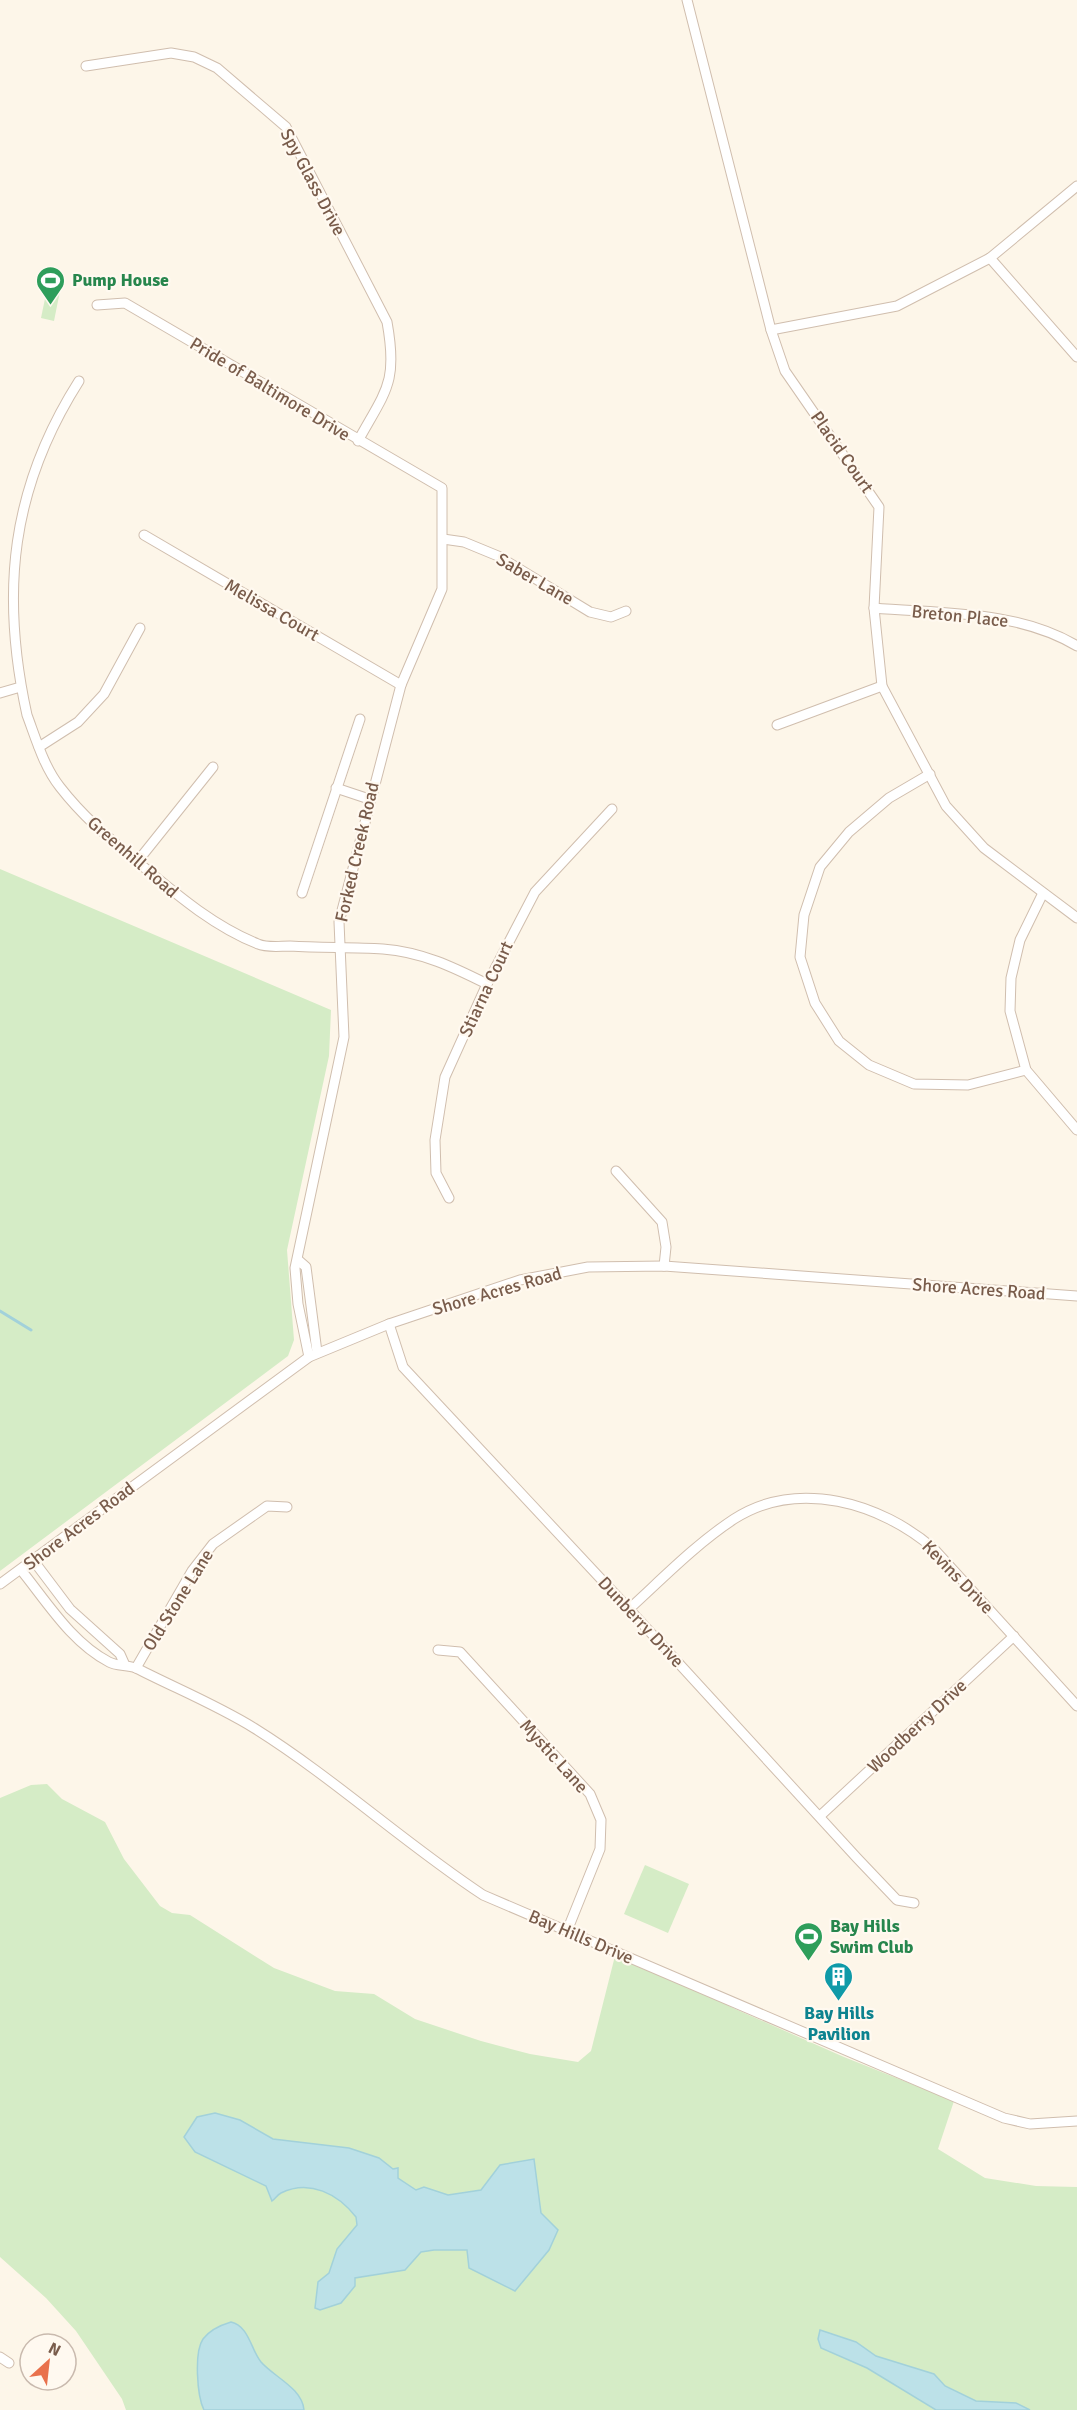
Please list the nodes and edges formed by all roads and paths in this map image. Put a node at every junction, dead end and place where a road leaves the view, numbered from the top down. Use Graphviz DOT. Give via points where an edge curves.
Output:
graph roads {
  1 [pos="687,0"];
  2 [pos="86,66"];
  3 [pos="1077,186"];
  4 [pos="990,258"];
  5 [pos="97,305"];
  6 [pos="771,330"];
  7 [pos="1077,357"];
  8 [pos="79,381"];
  9 [pos="358,441"];
  10 [pos="442,488"];
  11 [pos="144,534"];
  12 [pos="443,539"];
  13 [pos="874,608"];
  14 [pos="626,611"];
  15 [pos="140,628"];
  16 [pos="1077,646"];
  17 [pos="401,685"];
  18 [pos="882,686"];
  19 [pos="17,688"];
  20 [pos="0,693"];
  21 [pos="360,719"];
  22 [pos="777,725"];
  23 [pos="39,747"];
  24 [pos="213,766"];
  25 [pos="930,774"];
  26 [pos="336,788"];
  27 [pos="369,799"];
  28 [pos="612,809"];
  29 [pos="137,861"];
  30 [pos="302,893"];
  31 [pos="1043,893"];
  32 [pos="1077,918"];
  33 [pos="340,948"];
  34 [pos="488,984"];
  35 [pos="1026,1070"];
  36 [pos="1077,1130"];
  37 [pos="616,1171"];
  38 [pos="449,1198"];
  39 [pos="664,1266"];
  40 [pos="1077,1296"];
  41 [pos="389,1324"];
  42 [pos="313,1354"];
  43 [pos="286,1507"];
  44 [pos="33,1560"];
  45 [pos="21,1570"];
  46 [pos="0,1584"];
  47 [pos="629,1609"];
  48 [pos="1014,1636"];
  49 [pos="438,1650"];
  50 [pos="124,1663"];
  51 [pos="136,1668"];
  52 [pos="1077,1706"];
  53 [pos="820,1816"];
  54 [pos="914,1903"];
  55 [pos="567,1931"];
  56 [pos="1077,2121"];
  57 [pos="0,2358"];
  58 [pos="9,2363"];
  1 -- 6 [label="street, Placid Court"];
  2 -- 9 [label="street, Spy Glass Drive" via="171,53 194,57 217,68 286,127 387,322 393,356 390,385"];
  3 -- 4 [label="street"];
  4 -- 6 [label="street" via="897,306"];
  4 -- 7 [label="street"];
  5 -- 9 [label="street, Pride of Baltimore Drive" via="125,303"];
  6 -- 13 [label="street, Placid Court" via="785,372 879,507"];
  8 -- 19 [label="street, Greenhill Road" via="34,464 11,534 5,574"];
  9 -- 10 [label="street, Pride of Baltimore Drive"];
  10 -- 12 [label="street, Forked Creek Road"];
  11 -- 17 [label="street, Melissa Court"];
  12 -- 14 [label="street, Saber Lane" via="464,542 498,556 590,612 611,617"];
  12 -- 17 [label="street, Forked Creek Road" via="442,589"];
  13 -- 16 [label="street, Breton Place" via="1014,620 1057,634"];
  13 -- 18 [label="street, Placid Court"];
  15 -- 23 [label="street" via="104,694 78,722"];
  17 -- 27 [label="street, Forked Creek Road"];
  18 -- 22 [label="street"];
  18 -- 25 [label="street, Placid Court"];
  19 -- 20 [label="street"];
  19 -- 23 [label="street, Greenhill Road"];
  21 -- 26 [label="street"];
  23 -- 29 [label="street, Greenhill Road" via="58,785 96,830"];
  24 -- 29 [label="street"];
  25 -- 31 [label="street, Placid Court" via="945,806 984,848"];
  25 -- 35 [label="street" via="889,798 849,832 820,867 804,915 800,957 815,1003 838,1041 869,1065 914,1084 968,1085"];
  26 -- 27 [label="street"];
  26 -- 30 [label="street"];
  27 -- 33 [label="street, Forked Creek Road" via="339,922"];
  28 -- 34 [label="street, Stiarna Court" via="535,892"];
  29 -- 33 [label="street, Greenhill Road" via="194,909 260,945"];
  31 -- 32 [label="street, Placid Court"];
  31 -- 35 [label="street" via="1020,940 1011,978 1010,1011"];
  33 -- 34 [label="street, Greenhill Road" via="411,952 439,960"];
  33 -- 42 [label="street, Forked Creek Road" via="344,1037 294,1268 298,1304"];
  34 -- 38 [label="street, Stiarna Court" via="445,1077 435,1140 436,1173"];
  35 -- 36 [label="street"];
  37 -- 39 [label="street" via="662,1222"];
  39 -- 40 [label="street, Shore Acres Road"];
  39 -- 41 [label="street, Shore Acres Road" via="588,1267 549,1274 464,1297"];
  41 -- 42 [label="street, Shore Acres Road"];
  41 -- 47 [label="street, Dunberry Drive" via="403,1367"];
  42 -- 44 [label="street, Shore Acres Road"];
  43 -- 51 [label="street, Old Stone Lane" via="267,1506 213,1544 192,1571"];
  44 -- 45 [label="street, Shore Acres Road"];
  44 -- 50 [label="street, Bay Hills Drive" via="70,1609 120,1654"];
  45 -- 46 [label="street, Shore Acres Road"];
  45 -- 50 [label="street, Bay Hills Drive" via="65,1626 88,1648 111,1664"];
  47 -- 48 [label="street, Kevins Drive" via="691,1551 735,1518 777,1503 831,1500 872,1509 914,1532"];
  47 -- 53 [label="street, Dunberry Drive"];
  48 -- 52 [label="street, Kevins Drive"];
  48 -- 53 [label="street, Woodberry Drive"];
  49 -- 55 [label="street, Mystic Lane" via="460,1652 590,1794 601,1820 600,1849"];
  50 -- 51 [label="street, Bay Hills Drive"];
  51 -- 55 [label="street, Bay Hills Drive" via="252,1727 483,1895"];
  53 -- 54 [label="street, Dunberry Drive" via="897,1900"];
  55 -- 56 [label="street, Bay Hills Drive" via="1004,2118 1030,2124"];
  57 -- 58 [label="street"];
}
